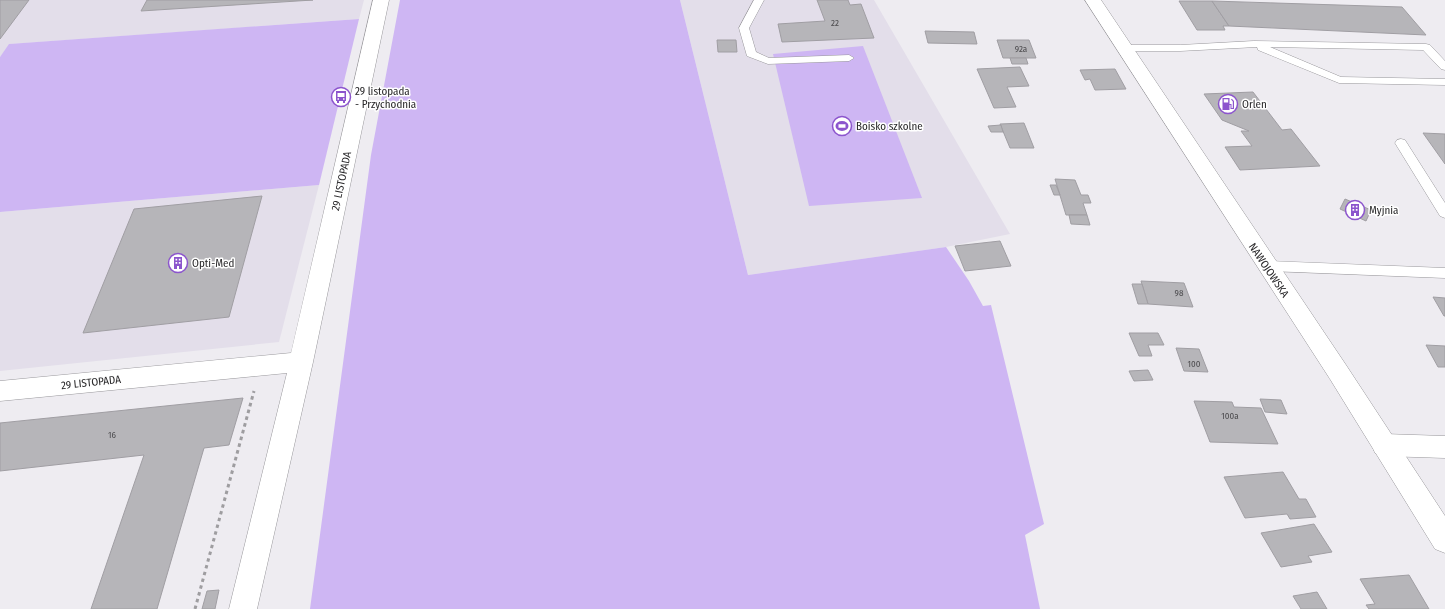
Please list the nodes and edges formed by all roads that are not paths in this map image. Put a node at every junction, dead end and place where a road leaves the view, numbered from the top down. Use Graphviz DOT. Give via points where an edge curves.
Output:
graph roads {
  1 [pos="381,0"];
  2 [pos="759,0"];
  3 [pos="1093,0"];
  4 [pos="1254,44"];
  5 [pos="1124,48"];
  6 [pos="849,58"];
  7 [pos="1445,67"];
  8 [pos="1445,82"];
  9 [pos="1401,143"];
  10 [pos="1445,213"];
  11 [pos="1266,266"];
  12 [pos="1445,273"];
  13 [pos="301,362"];
  14 [pos="0,392"];
  15 [pos="1384,445"];
  16 [pos="1445,447"];
  17 [pos="1445,540"];
  18 [pos="243,609"];
  1 -- 13 [label="street, 29 LISTOPADA"];
  2 -- 6 [label="lane" via="744,28 751,54 768,61"];
  3 -- 5 [label="street, NAWOJOWSKA"];
  4 -- 5 [label="lane"];
  4 -- 7 [label="lane" via="1426,47"];
  4 -- 8 [label="lane" via="1339,80"];
  5 -- 11 [label="street, NAWOJOWSKA"];
  9 -- 10 [label="lane"];
  11 -- 12 [label="lane"];
  11 -- 15 [label="street, NAWOJOWSKA"];
  13 -- 14 [label="street, 29 LISTOPADA"];
  13 -- 18 [label="street, 29 LISTOPADA"];
  15 -- 16 [label="street"];
  15 -- 17 [label="street, NAWOJOWSKA"];
}
